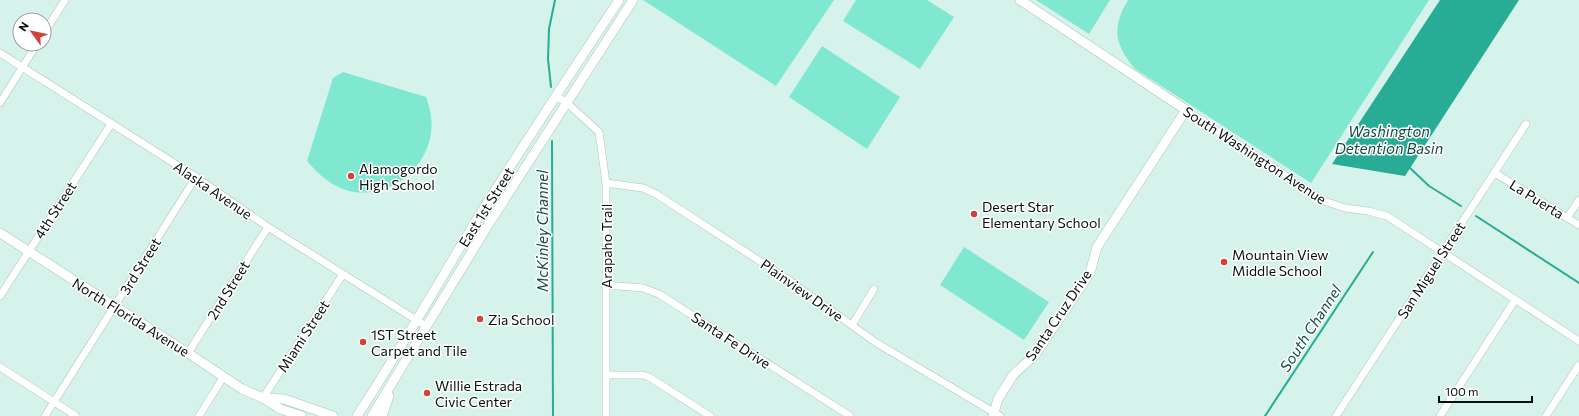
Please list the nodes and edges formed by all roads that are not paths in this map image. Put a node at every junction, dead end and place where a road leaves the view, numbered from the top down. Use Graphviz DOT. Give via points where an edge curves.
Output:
graph roads {
  1 [pos="65,0"];
  2 [pos="619,0"];
  3 [pos="633,0"];
  4 [pos="1020,0"];
  5 [pos="52,21"];
  6 [pos="599,30"];
  7 [pos="609,38"];
  8 [pos="33,52"];
  9 [pos="0,53"];
  10 [pos="23,67"];
  11 [pos="556,96"];
  12 [pos="0,103"];
  13 [pos="568,103"];
  14 [pos="1186,110"];
  15 [pos="111,124"];
  16 [pos="1526,124"];
  17 [pos="1495,173"];
  18 [pos="196,177"];
  19 [pos="606,183"];
  20 [pos="1579,200"];
  21 [pos="1567,218"];
  22 [pos="1579,225"];
  23 [pos="268,227"];
  24 [pos="0,234"];
  25 [pos="1443,251"];
  26 [pos="29,252"];
  27 [pos="343,274"];
  28 [pos="605,284"];
  29 [pos="874,289"];
  30 [pos="0,296"];
  31 [pos="1515,300"];
  32 [pos="114,306"];
  33 [pos="415,320"];
  34 [pos="852,325"];
  35 [pos="426,326"];
  36 [pos="1579,342"];
  37 [pos="188,353"];
  38 [pos="1579,364"];
  39 [pos="0,366"];
  40 [pos="606,374"];
  41 [pos="224,376"];
  42 [pos="395,380"];
  43 [pos="263,398"];
  44 [pos="54,402"];
  45 [pos="996,415"];
  46 [pos="45,416"];
  47 [pos="76,416"];
  48 [pos="199,416"];
  49 [pos="302,416"];
  50 [pos="333,416"];
  51 [pos="357,416"];
  52 [pos="372,416"];
  53 [pos="382,416"];
  54 [pos="606,416"];
  55 [pos="710,416"];
  56 [pos="850,416"];
  57 [pos="1336,416"];
  58 [pos="1440,416"];
  59 [pos="1546,416"];
  1 -- 5 [label="street"];
  2 -- 6 [label="main road, East 1st Street"];
  3 -- 7 [label="main road, East 1st Street"];
  4 -- 14 [label="main road, South Washington Avenue"];
  6 -- 7 [label="street"];
  6 -- 11 [label="main road, East 1st Street"];
  7 -- 13 [label="main road, East 1st Street"];
  8 -- 10 [label="street"];
  9 -- 10 [label="street, Alaska Avenue"];
  10 -- 12 [label="street"];
  10 -- 15 [label="street, Alaska Avenue"];
  11 -- 13 [label="street, Arapaho Trail"];
  11 -- 33 [label="main road, East 1st Street"];
  13 -- 19 [label="street, Arapaho Trail" via="599,132"];
  13 -- 35 [label="main road, East 1st Street"];
  14 -- 25 [label="street, South Washington Avenue" via="1324,201 1387,216"];
  14 -- 45 [label="main road, Santa Cruz Drive" via="1097,247 1090,274 1035,354 1013,375 998,399"];
  15 -- 18 [label="street, Alaska Avenue"];
  15 -- 26 [label="street, 4th Street"];
  16 -- 17 [label="street, San Miguel Street"];
  17 -- 21 [label="street, La Puerta"];
  17 -- 25 [label="street, San Miguel Street"];
  18 -- 23 [label="street, Alaska Avenue"];
  18 -- 32 [label="street, 3rd Street"];
  19 -- 28 [label="street, Arapaho Trail"];
  19 -- 34 [label="street, Plainview Drive" via="643,188 656,194 786,278"];
  20 -- 21 [label="street"];
  21 -- 22 [label="street, La Puerta"];
  23 -- 27 [label="street, Alaska Avenue"];
  23 -- 37 [label="street, 2nd Street"];
  24 -- 26 [label="main road, North Florida Avenue"];
  25 -- 31 [label="street, South Washington Avenue"];
  25 -- 57 [label="street, San Miguel Street"];
  26 -- 30 [label="street, 4th Street"];
  26 -- 32 [label="main road, North Florida Avenue"];
  27 -- 33 [label="street, Alaska Avenue"];
  27 -- 43 [label="street, Miami Street"];
  28 -- 40 [label="street, Arapaho Trail"];
  28 -- 56 [label="street, Santa Fe Drive" via="643,288 659,294"];
  29 -- 34 [label="street"];
  31 -- 36 [label="street, South Washington Avenue"];
  31 -- 58 [label="street"];
  32 -- 37 [label="main road, North Florida Avenue"];
  32 -- 44 [label="street, 3rd Street"];
  33 -- 35 [label="street, Alaska Avenue"];
  33 -- 51 [label="main road, East 1st Street"];
  34 -- 45 [label="street, Plainview Drive" via="875,342"];
  35 -- 42 [label="main road, East 1st Street"];
  37 -- 41 [label="main road, North Florida Avenue"];
  38 -- 59 [label="street"];
  39 -- 44 [label="street"];
  40 -- 54 [label="street, Arapaho Trail"];
  40 -- 55 [label="street" via="649,377"];
  41 -- 43 [label="main road, North Florida Avenue" via="242,389"];
  41 -- 48 [label="street"];
  42 -- 52 [label="main road, East 1st Street"];
  42 -- 53 [label="main road"];
  43 -- 49 [label="main road, North Florida Avenue" via="280,409"];
  43 -- 50 [label="main road, North Florida Avenue" via="284,399"];
  44 -- 46 [label="street, 3rd Street"];
  44 -- 47 [label="street"];
}
